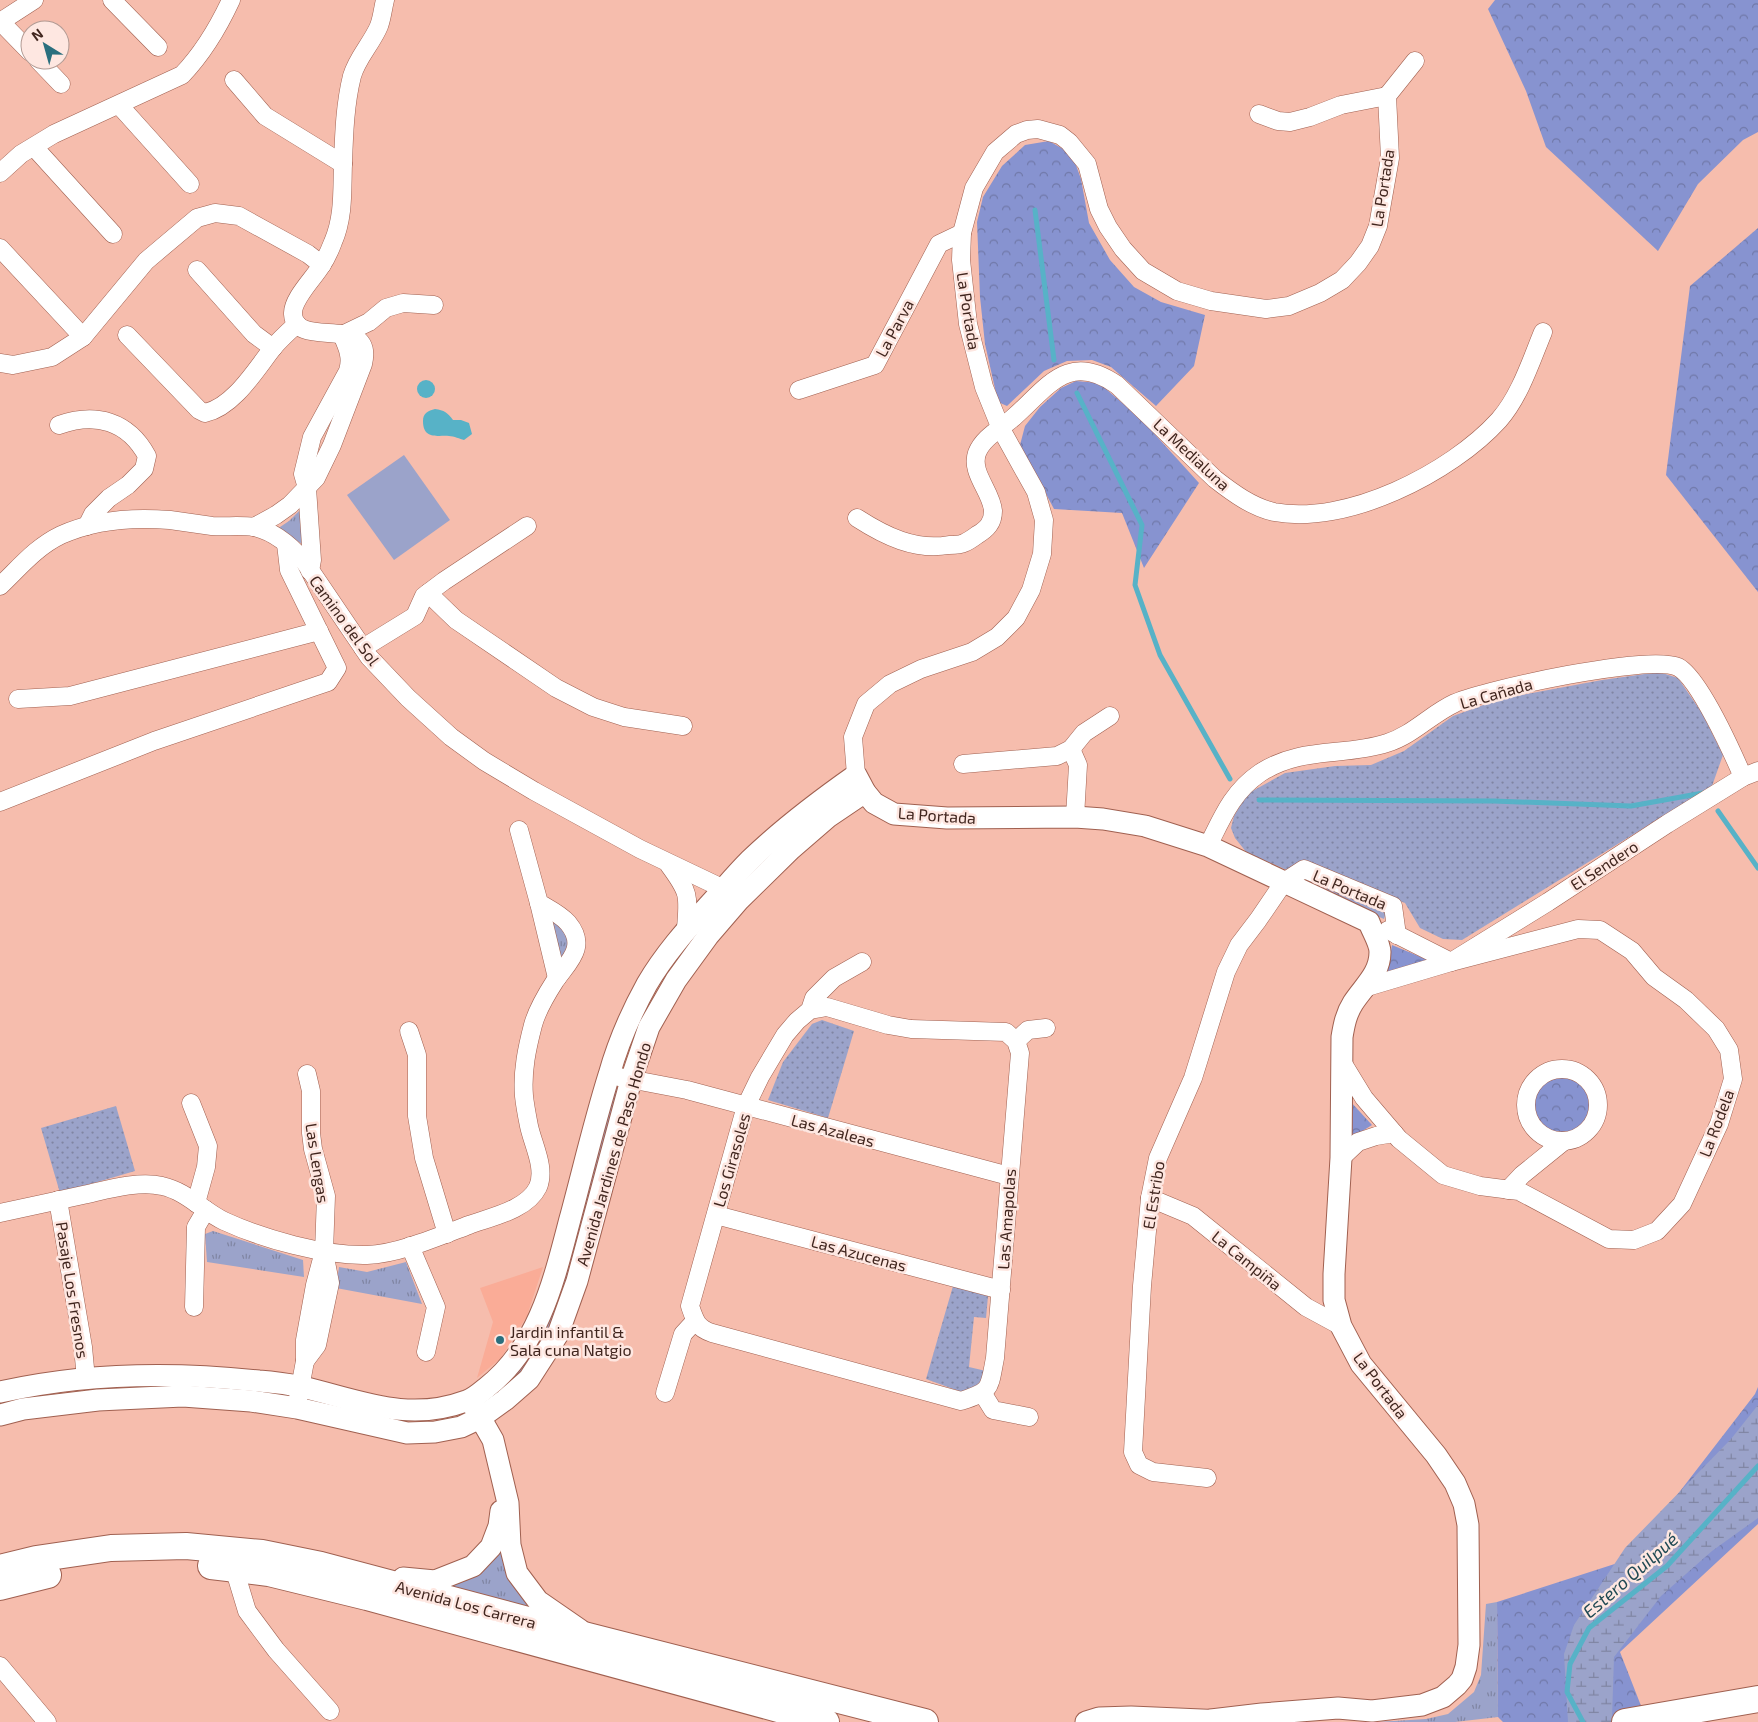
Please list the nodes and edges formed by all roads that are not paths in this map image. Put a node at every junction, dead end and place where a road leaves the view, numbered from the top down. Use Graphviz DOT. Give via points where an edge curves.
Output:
graph roads {
  1 [pos="34,0"];
  2 [pos="112,0"];
  3 [pos="231,0"];
  4 [pos="385,0"];
  5 [pos="0,21"];
  6 [pos="20,42"];
  7 [pos="158,47"];
  8 [pos="1415,61"];
  9 [pos="48,70"];
  10 [pos="234,80"];
  11 [pos="61,84"];
  12 [pos="1387,96"];
  13 [pos="119,105"];
  14 [pos="1260,114"];
  15 [pos="34,147"];
  16 [pos="343,164"];
  17 [pos="0,173"];
  18 [pos="190,184"];
  19 [pos="962,233"];
  20 [pos="113,234"];
  21 [pos="0,248"];
  22 [pos="322,265"];
  23 [pos="197,270"];
  24 [pos="434,305"];
  25 [pos="297,324"];
  26 [pos="1543,332"];
  27 [pos="342,335"];
  28 [pos="127,336"];
  29 [pos="83,337"];
  30 [pos="273,348"];
  31 [pos="0,363"];
  32 [pos="799,390"];
  33 [pos="59,425"];
  34 [pos="1001,428"];
  35 [pos="307,488"];
  36 [pos="856,518"];
  37 [pos="88,526"];
  38 [pos="527,526"];
  39 [pos="254,527"];
  40 [pos="286,544"];
  41 [pos="310,571"];
  42 [pos="0,586"];
  43 [pos="428,593"];
  44 [pos="319,631"];
  45 [pos="363,648"];
  46 [pos="18,699"];
  47 [pos="1110,716"];
  48 [pos="683,726"];
  49 [pos="1071,749"];
  50 [pos="963,764"];
  51 [pos="1750,774"];
  52 [pos="861,783"];
  53 [pos="0,802"];
  54 [pos="1075,817"];
  55 [pos="519,830"];
  56 [pos="1208,846"];
  57 [pos="667,862"];
  58 [pos="1284,882"];
  59 [pos="731,894"];
  60 [pos="539,902"];
  61 [pos="1369,922"];
  62 [pos="686,928"];
  63 [pos="1397,935"];
  64 [pos="862,962"];
  65 [pos="1451,962"];
  66 [pos="557,978"];
  67 [pos="1367,987"];
  68 [pos="810,1010"];
  69 [pos="1046,1028"];
  70 [pos="409,1030"];
  71 [pos="1016,1041"];
  72 [pos="1342,1062"];
  73 [pos="307,1074"];
  74 [pos="609,1075"];
  75 [pos="631,1080"];
  76 [pos="191,1103"];
  77 [pos="745,1112"];
  78 [pos="1394,1133"];
  79 [pos="1564,1141"];
  80 [pos="1341,1158"];
  81 [pos="1009,1176"];
  82 [pos="1508,1190"];
  83 [pos="1150,1198"];
  84 [pos="58,1200"];
  85 [pos="201,1207"];
  86 [pos="0,1213"];
  87 [pos="716,1215"];
  88 [pos="447,1234"];
  89 [pos="410,1246"];
  90 [pos="324,1252"];
  91 [pos="1001,1290"];
  92 [pos="194,1307"];
  93 [pos="695,1321"];
  94 [pos="1341,1326"];
  95 [pos="426,1352"];
  96 [pos="86,1379"];
  97 [pos="300,1386"];
  98 [pos="0,1392"];
  99 [pos="665,1393"];
  100 [pos="983,1394"];
  101 [pos="297,1408"];
  102 [pos="475,1409"];
  103 [pos="0,1415"];
  104 [pos="1029,1417"];
  105 [pos="1207,1478"];
  106 [pos="505,1491"];
  107 [pos="0,1568"];
  108 [pos="234,1568"];
  109 [pos="349,1573"];
  110 [pos="0,1587"];
  111 [pos="588,1636"];
  112 [pos="0,1666"];
  113 [pos="1758,1699"];
  114 [pos="330,1711"];
  115 [pos="1372,1711"];
  116 [pos="775,1714"];
  117 [pos="1211,1720"];
  118 [pos="47,1722"];
  119 [pos="826,1722"];
  120 [pos="925,1722"];
  121 [pos="1086,1722"];
  122 [pos="1232,1722"];
  123 [pos="1342,1722"];
  124 [pos="1625,1722"];
  1 -- 5 [label="street"];
  2 -- 7 [label="street"];
  3 -- 13 [label="street" via="214,35 182,75"];
  4 -- 16 [label="street" via="379,27 352,74"];
  5 -- 6 [label="street"];
  8 -- 12 [label="street"];
  9 -- 11 [label="street"];
  10 -- 16 [label="street" via="265,116"];
  12 -- 14 [label="street" via="1341,105 1290,122"];
  12 -- 19 [label="street, La Portada" via="1390,158 1378,226 1370,246 1342,280 1320,294 1289,306 1266,309 1210,301 1177,291 1143,271 1108,227 1099,209 1087,164 1069,142 1044,130 1016,134 995,152 974,188"];
  13 -- 15 [label="street" via="54,134"];
  13 -- 18 [label="street"];
  15 -- 17 [label="street"];
  15 -- 20 [label="street"];
  16 -- 22 [label="street" via="339,228"];
  19 -- 32 [label="street, La Parva" via="939,244 875,364"];
  19 -- 34 [label="street, La Portada" via="961,260 968,324 984,387"];
  21 -- 29 [label="street"];
  22 -- 25 [label="street" via="295,304 292,314"];
  22 -- 29 [label="street" via="239,216 216,213 198,218 146,261"];
  23 -- 30 [label="street" via="254,334"];
  24 -- 27 [label="street" via="403,303 386,308 369,322"];
  25 -- 27 [label="street" via="308,331"];
  25 -- 30 [label="street"];
  26 -- 34 [label="street, La Medialuna" via="1500,419 1470,448 1425,477 1386,496 1333,512 1298,515 1253,505 1215,479 1117,385 1095,373 1074,372 1053,380"];
  27 -- 35 [label="street" via="348,348 348,371 312,437 303,474"];
  28 -- 30 [label="street" via="205,413 222,407"];
  29 -- 31 [label="street" via="52,356 13,365"];
  33 -- 37 [label="street" via="74,420 108,422 133,435 147,456 144,469 93,514"];
  34 -- 36 [label="street, La Medialuna" via="983,441 976,455 976,468 993,509 992,522 986,530 964,543 938,547 908,544 882,534"];
  34 -- 52 [label="street, La Portada" via="1036,492 1044,520 1042,554 1030,590 1016,618 997,637 972,652 921,669 890,684 866,704 853,737"];
  35 -- 39 [label="street" via="276,516"];
  35 -- 41 [label="street"];
  37 -- 39 [label="street, Camino del Sol" via="147,519"];
  37 -- 42 [label="street, Camino del Sol" via="43,546 24,560"];
  38 -- 43 [label="street"];
  39 -- 40 [label="street, Camino del Sol"];
  40 -- 41 [label="street, Camino del Sol"];
  40 -- 44 [label="street" via="288,570"];
  41 -- 45 [label="street, Camino del Sol"];
  43 -- 45 [label="street" via="415,616"];
  43 -- 48 [label="street" via="456,620 556,688 593,707 624,717"];
  44 -- 46 [label="street" via="70,696"];
  44 -- 53 [label="street" via="337,668 328,682 154,741"];
  45 -- 57 [label="street, Camino del Sol" via="415,705 484,761"];
  47 -- 49 [label="street" via="1084,733"];
  49 -- 50 [label="street" via="1057,756"];
  49 -- 54 [label="street" via="1078,766"];
  51 -- 56 [label="street, La Cañada" via="1691,680 1678,668 1655,663 1613,668 1500,689 1455,703 1405,737 1386,744 1293,757 1261,772 1241,788 1227,807"];
  51 -- 65 [label="street, El Sendero"];
  52 -- 54 [label="street, La Portada" via="874,803 894,814 948,818"];
  52 -- 59 [label="street, Avenida Jardines de Paso Hondo" via="798,817 750,860"];
  54 -- 56 [label="street, La Portada" via="1145,826"];
  55 -- 60 [label="street"];
  56 -- 58 [label="street, La Portada"];
  57 -- 59 [label="street, Camino del Sol"];
  57 -- 62 [label="street, Camino del Sol" via="685,886 688,904"];
  58 -- 61 [label="street, La Portada"];
  58 -- 63 [label="street, La Portada" via="1304,869 1393,906"];
  58 -- 83 [label="street, El Estribo" via="1239,945 1226,972 1193,1078 1158,1158"];
  59 -- 62 [label="street, Avenida Jardines de Paso Hondo"];
  59 -- 75 [label="street, Avenida Jardines de Paso Hondo" via="649,1027"];
  60 -- 66 [label="street"];
  60 -- 66 [label="street" via="568,923 577,940 570,963"];
  61 -- 63 [label="street"];
  61 -- 67 [label="street, La Portada" via="1380,950 1378,968"];
  62 -- 74 [label="street, Avenida Jardines de Paso Hondo" via="648,982 625,1026"];
  63 -- 65 [label="street"];
  64 -- 68 [label="street, Los Girasoles" via="834,978 814,998"];
  65 -- 67 [label="street, La Rodela"];
  65 -- 82 [label="street, La Rodela" via="1578,929 1600,930 1632,951 1654,977 1686,1000 1716,1029 1728,1050 1733,1079 1718,1124 1682,1204 1657,1231 1634,1240 1608,1239 1519,1191"];
  66 -- 88 [label="street" via="535,1017 525,1053 524,1095 540,1165 538,1186 524,1204"];
  67 -- 72 [label="street, La Portada" via="1345,1019"];
  68 -- 71 [label="street" via="827,1007 911,1029 1006,1032"];
  68 -- 77 [label="street, Los Girasoles" via="785,1034 760,1077"];
  69 -- 71 [label="street" via="1028,1030"];
  70 -- 88 [label="street" via="417,1054 417,1116 424,1158"];
  71 -- 81 [label="street, Las Amapolas" via="1020,1053"];
  72 -- 78 [label="street, La Rodela" via="1364,1098"];
  72 -- 80 [label="street, La Portada"];
  73 -- 90 [label="street, Las Lengas" via="311,1091 313,1149 326,1196"];
  74 -- 75 [label="street, Las Azaleas"];
  74 -- 102 [label="street, Avenida Jardines de Paso Hondo" via="555,1277 540,1317 521,1351"];
  75 -- 77 [label="street, Las Azaleas" via="687,1090"];
  75 -- 102 [label="street, Avenida Jardines de Paso Hondo" via="577,1281 558,1334 529,1379 505,1400"];
  76 -- 85 [label="street" via="208,1146"];
  77 -- 81 [label="street, Las Azaleas"];
  77 -- 87 [label="street, Los Girasoles"];
  78 -- 80 [label="street" via="1358,1142"];
  78 -- 82 [label="street, La Rodela" via="1443,1175"];
  79 -- 79 [label="street" via="1589,1128 1597,1114 1598,1102 1593,1086 1582,1074 1559,1069 1537,1079 1526,1102 1532,1125 1541,1134"];
  79 -- 82 [label="street"];
  80 -- 94 [label="street, La Portada" via="1334,1300"];
  81 -- 91 [label="street, Las Amapolas"];
  83 -- 94 [label="street, La Campiña" via="1193,1216 1306,1307"];
  83 -- 105 [label="street, El Estribo" via="1133,1452 1139,1465 1153,1472"];
  84 -- 85 [label="street" via="143,1184 162,1185 178,1191"];
  84 -- 86 [label="street"];
  84 -- 96 [label="street, Pasaje Los Fresnos"];
  85 -- 90 [label="street" via="250,1232"];
  85 -- 92 [label="street" via="196,1227"];
  87 -- 91 [label="street, Las Azucenas"];
  87 -- 93 [label="street, Los Girasoles" via="690,1306"];
  88 -- 89 [label="street"];
  89 -- 90 [label="street" via="368,1255"];
  89 -- 95 [label="street" via="436,1307"];
  90 -- 97 [label="street, Las Lengas" via="305,1340"];
  91 -- 100 [label="street, Las Amapolas" via="995,1358 990,1383"];
  93 -- 99 [label="street" via="683,1334"];
  93 -- 100 [label="street" via="703,1330 712,1333 961,1402"];
  94 -- 115 [label="street, La Portada" via="1362,1364 1455,1483 1468,1525 1469,1645 1462,1679 1443,1697 1422,1705"];
  96 -- 97 [label="street, Avenida Jardines de Paso Hondo" via="155,1375"];
  96 -- 98 [label="street, Avenida Jardines de Paso Hondo"];
  97 -- 101 [label="street, Las Lengas"];
  97 -- 102 [label="street, Avenida Jardines de Paso Hondo" via="375,1407 417,1411"];
  100 -- 104 [label="street" via="993,1410"];
  101 -- 102 [label="street, Avenida Jardines de Paso Hondo" via="406,1433 461,1427"];
  101 -- 103 [label="street, Avenida Jardines de Paso Hondo" via="183,1396 98,1400"];
  102 -- 106 [label="street" via="493,1440"];
  106 -- 109 [label="street" via="492,1547 473,1566 435,1581"];
  106 -- 111 [label="street" via="510,1545 517,1573 538,1601"];
  107 -- 109 [label="main road, Avenida Los Carrera" via="101,1549 186,1546 262,1553"];
  108 -- 110 [label="main road, Avenida Los Carrera" via="131,1565 62,1573"];
  108 -- 114 [label="street" via="247,1611 276,1650"];
  108 -- 116 [label="main road, Avenida Los Carrera" via="269,1573 367,1597 637,1669"];
  109 -- 111 [label="main road, Avenida Los Carrera"];
  111 -- 120 [label="main road, Avenida Los Carrera"];
  112 -- 118 [label="street"];
  113 -- 124 [label="main road"];
  115 -- 117 [label="street, La Portada" via="1338,1708"];
  115 -- 123 [label="street"];
  116 -- 119 [label="main road, Avenida Los Carrera"];
  117 -- 121 [label="street, La Portada" via="1131,1717 1099,1718"];
  117 -- 122 [label="street, La Portada"];
}
